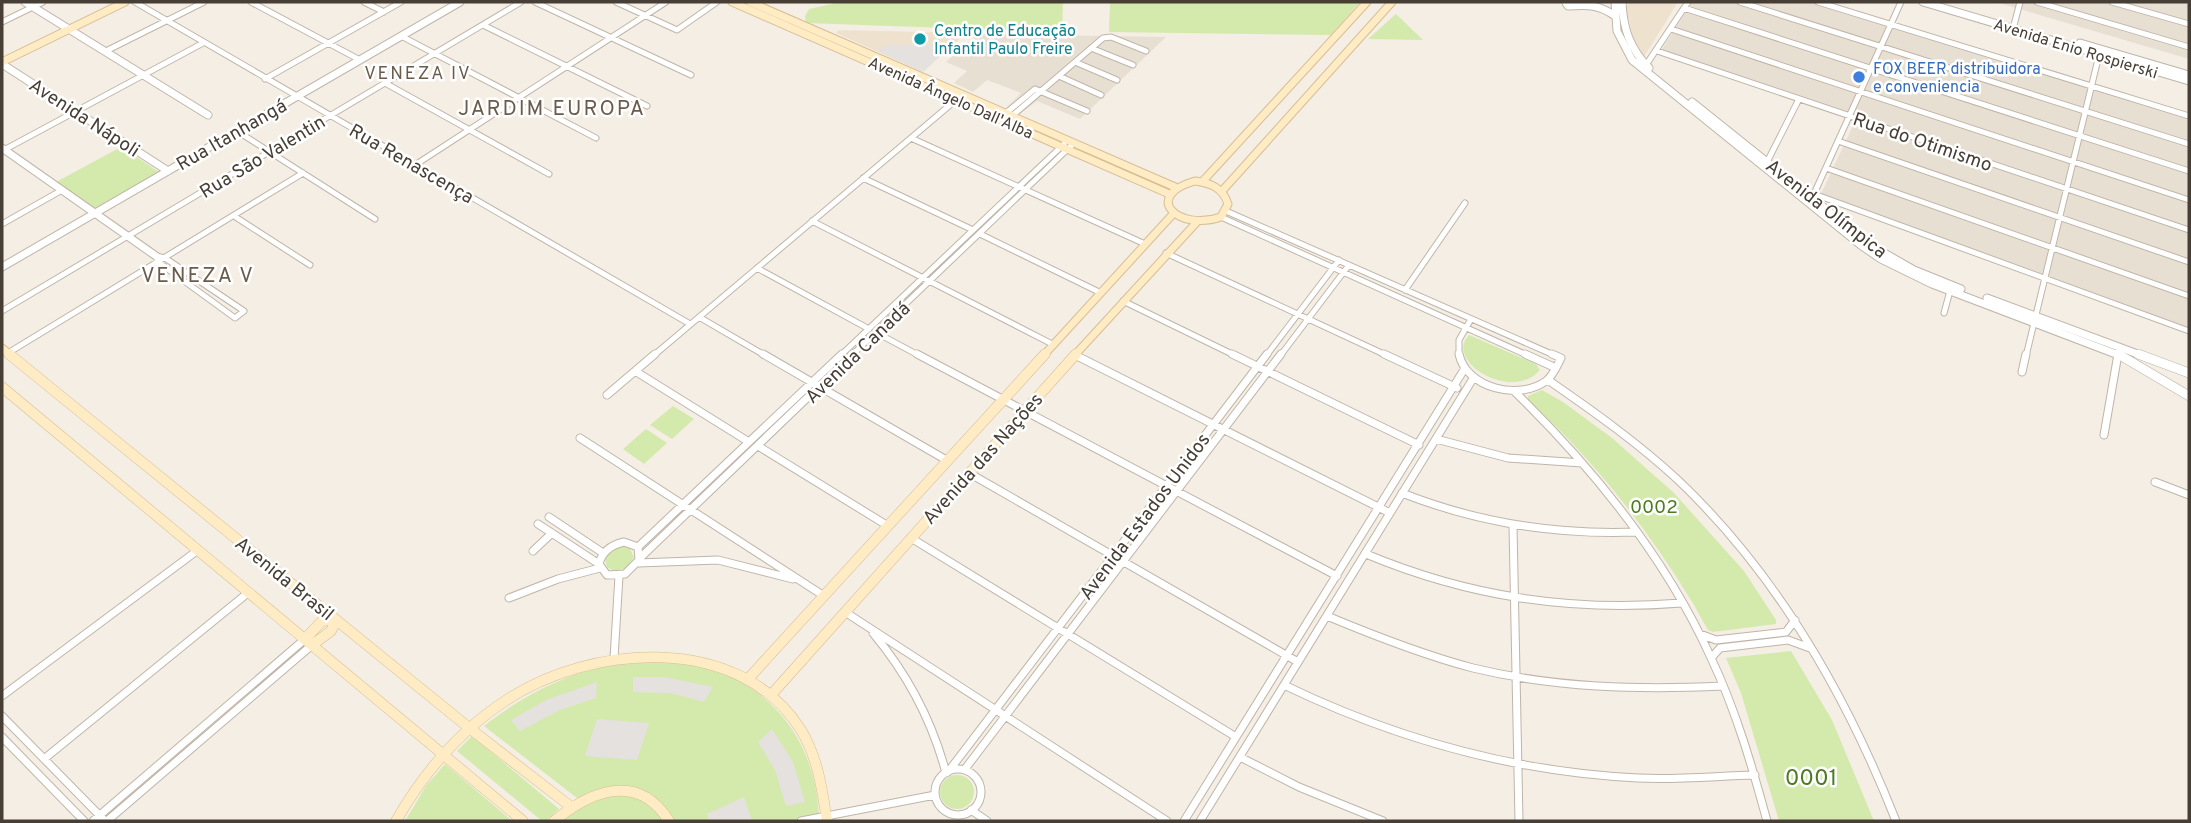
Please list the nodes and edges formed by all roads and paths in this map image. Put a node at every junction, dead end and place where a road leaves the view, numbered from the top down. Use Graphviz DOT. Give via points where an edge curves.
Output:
graph roads {
  1 [pos="25,2"];
  2 [pos="43,2"];
  3 [pos="119,2"];
  4 [pos="125,2"];
  5 [pos="135,2"];
  6 [pos="204,2"];
  7 [pos="251,2"];
  8 [pos="365,2"];
  9 [pos="401,2"];
  10 [pos="460,2"];
  11 [pos="521,2"];
  12 [pos="535,2"];
  13 [pos="616,2"];
  14 [pos="666,2"];
  15 [pos="717,2"];
  16 [pos="732,2"];
  17 [pos="750,2"];
  18 [pos="1367,2"];
  19 [pos="1392,2"];
  20 [pos="1581,2"];
  21 [pos="1615,2"];
  22 [pos="1622,2"];
  23 [pos="1688,2"];
  24 [pos="1741,2"];
  25 [pos="1818,2"];
  26 [pos="1901,2"];
  27 [pos="1923,2"];
  28 [pos="1939,2"];
  29 [pos="2020,2"];
  30 [pos="2037,2"];
  31 [pos="2112,2"];
  32 [pos="1567,4"];
  33 [pos="33,6"];
  34 [pos="1684,8"];
  35 [pos="384,12"];
  36 [pos="645,15"];
  37 [pos="1615,16"];
  38 [pos="166,21"];
  39 [pos="2,22"];
  40 [pos="483,24"];
  41 [pos="1890,24"];
  42 [pos="2189,24"];
  43 [pos="2013,26"];
  44 [pos="68,28"];
  45 [pos="1671,29"];
  46 [pos="401,36"];
  47 [pos="611,38"];
  48 [pos="203,43"];
  49 [pos="328,43"];
  50 [pos="1882,47"];
  51 [pos="2189,47"];
  52 [pos="1091,48"];
  53 [pos="106,51"];
  54 [pos="1146,51"];
  55 [pos="1657,51"];
  56 [pos="2100,52"];
  57 [pos="435,53"];
  58 [pos="360,60"];
  59 [pos="2,62"];
  60 [pos="1075,62"];
  61 [pos="1133,65"];
  62 [pos="1646,65"];
  63 [pos="566,66"];
  64 [pos="1871,69"];
  65 [pos="144,75"];
  66 [pos="691,75"];
  67 [pos="2189,75"];
  68 [pos="1059,76"];
  69 [pos="265,79"];
  70 [pos="1117,80"];
  71 [pos="2189,81"];
  72 [pos="385,83"];
  73 [pos="2092,86"];
  74 [pos="1038,90"];
  75 [pos="1860,92"];
  76 [pos="1101,94"];
  77 [pos="296,96"];
  78 [pos="517,98"];
  79 [pos="1799,99"];
  80 [pos="956,100"];
  81 [pos="647,106"];
  82 [pos="2087,110"];
  83 [pos="75,111"];
  84 [pos="1087,111"];
  85 [pos="208,115"];
  86 [pos="1009,115"];
  87 [pos="2186,115"];
  88 [pos="329,116"];
  89 [pos="1849,116"];
  90 [pos="468,130"];
  91 [pos="237,131"];
  92 [pos="2081,136"];
  93 [pos="596,138"];
  94 [pos="911,138"];
  95 [pos="1838,141"];
  96 [pos="2189,144"];
  97 [pos="1068,145"];
  98 [pos="2,150"];
  99 [pos="269,151"];
  100 [pos="2073,162"];
  101 [pos="1766,164"];
  102 [pos="415,165"];
  103 [pos="1826,167"];
  104 [pos="167,171"];
  105 [pos="2189,171"];
  106 [pos="303,173"];
  107 [pos="549,174"];
  108 [pos="863,178"];
  109 [pos="1202,182"];
  110 [pos="1022,188"];
  111 [pos="62,190"];
  112 [pos="2068,190"];
  113 [pos="1172,191"];
  114 [pos="1222,191"];
  115 [pos="1812,199"];
  116 [pos="2189,200"];
  117 [pos="1465,203"];
  118 [pos="95,214"];
  119 [pos="1173,214"];
  120 [pos="1224,214"];
  121 [pos="234,216"];
  122 [pos="2060,218"];
  123 [pos="375,219"];
  124 [pos="812,221"];
  125 [pos="2,223"];
  126 [pos="1196,223"];
  127 [pos="973,230"];
  128 [pos="2189,230"];
  129 [pos="980,234"];
  130 [pos="128,237"];
  131 [pos="1145,244"];
  132 [pos="2052,247"];
  133 [pos="1166,253"];
  134 [pos="165,258"];
  135 [pos="157,259"];
  136 [pos="1339,260"];
  137 [pos="2189,262"];
  138 [pos="310,265"];
  139 [pos="1349,265"];
  140 [pos="2,267"];
  141 [pos="1334,267"];
  142 [pos="757,268"];
  143 [pos="1343,271"];
  144 [pos="2045,277"];
  145 [pos="923,278"];
  146 [pos="930,281"];
  147 [pos="1405,290"];
  148 [pos="1950,291"];
  149 [pos="1101,293"];
  150 [pos="2189,296"];
  151 [pos="1123,301"];
  152 [pos="2,311"];
  153 [pos="1944,313"];
  154 [pos="1297,315"];
  155 [pos="699,317"];
  156 [pos="1471,318"];
  157 [pos="2035,319"];
  158 [pos="1307,320"];
  159 [pos="690,324"];
  160 [pos="1465,327"];
  161 [pos="869,329"];
  162 [pos="2189,331"];
  163 [pos="877,333"];
  164 [pos="1054,345"];
  165 [pos="5,350"];
  166 [pos="2118,351"];
  167 [pos="1075,355"];
  168 [pos="1258,367"];
  169 [pos="1465,368"];
  170 [pos="1556,368"];
  171 [pos="635,371"];
  172 [pos="1267,372"];
  173 [pos="2022,372"];
  174 [pos="2189,373"];
  175 [pos="1474,377"];
  176 [pos="1548,380"];
  177 [pos="812,382"];
  178 [pos="2,387"];
  179 [pos="820,387"];
  180 [pos="1454,387"];
  181 [pos="1465,391"];
  182 [pos="1514,391"];
  183 [pos="607,395"];
  184 [pos="2189,396"];
  185 [pos="1002,401"];
  186 [pos="1024,412"];
  187 [pos="1214,424"];
  188 [pos="1223,429"];
  189 [pos="2104,435"];
  190 [pos="580,438"];
  191 [pos="1436,439"];
  192 [pos="749,442"];
  193 [pos="1419,445"];
  194 [pos="758,446"];
  195 [pos="948,461"];
  196 [pos="1582,463"];
  197 [pos="969,474"];
  198 [pos="2155,482"];
  199 [pos="1167,486"];
  200 [pos="1176,491"];
  201 [pos="1402,493"];
  202 [pos="2189,495"];
  203 [pos="683,505"];
  204 [pos="1379,508"];
  205 [pos="691,510"];
  206 [pos="1390,513"];
  207 [pos="549,517"];
  208 [pos="538,524"];
  209 [pos="888,526"];
  210 [pos="1513,526"];
  211 [pos="1636,532"];
  212 [pos="552,533"];
  213 [pos="911,538"];
  214 [pos="638,547"];
  215 [pos="198,550"];
  216 [pos="533,551"];
  217 [pos="603,553"];
  218 [pos="1366,554"];
  219 [pos="1113,556"];
  220 [pos="638,561"];
  221 [pos="1122,562"];
  222 [pos="600,566"];
  223 [pos="619,576"];
  224 [pos="1337,576"];
  225 [pos="802,582"];
  226 [pos="249,592"];
  227 [pos="824,596"];
  228 [pos="1515,597"];
  229 [pos="509,598"];
  230 [pos="1682,603"];
  231 [pos="845,612"];
  232 [pos="1327,616"];
  233 [pos="335,619"];
  234 [pos="1795,621"];
  235 [pos="867,627"];
  236 [pos="1057,629"];
  237 [pos="1700,634"];
  238 [pos="1067,635"];
  239 [pos="308,642"];
  240 [pos="1813,650"];
  241 [pos="1287,656"];
  242 [pos="1712,657"];
  243 [pos="614,658"];
  244 [pos="1298,662"];
  245 [pos="1517,679"];
  246 [pos="748,680"];
  247 [pos="1284,685"];
  248 [pos="1723,686"];
  249 [pos="771,695"];
  250 [pos="2,696"];
  251 [pos="996,710"];
  252 [pos="2,716"];
  253 [pos="1005,717"];
  254 [pos="468,727"];
  255 [pos="2,737"];
  256 [pos="1236,737"];
  257 [pos="442,753"];
  258 [pos="1240,757"];
  259 [pos="44,759"];
  260 [pos="1518,764"];
  261 [pos="965,769"];
  262 [pos="947,773"];
  263 [pos="1755,775"];
  264 [pos="935,795"];
  265 [pos="570,806"];
  266 [pos="971,810"];
  267 [pos="955,818"];
  268 [pos="827,819"];
  269 [pos="101,820"];
  270 [pos="84,821"];
  271 [pos="396,821"];
  272 [pos="523,821"];
  273 [pos="554,821"];
  274 [pos="669,821"];
  275 [pos="802,821"];
  276 [pos="987,821"];
  277 [pos="1167,821"];
  278 [pos="1184,821"];
  279 [pos="1200,821"];
  280 [pos="1383,821"];
  281 [pos="1519,821"];
  282 [pos="1766,821"];
  283 [pos="1896,821"];
  1 -- 33 [label="street"];
  2 -- 33 [label="street"];
  3 -- 44 [label="main road"];
  4 -- 44 [label="main road"];
  5 -- 38 [label="street, Rua Renascença"];
  6 -- 38 [label="street"];
  7 -- 49 [label="street"];
  8 -- 35 [label="street"];
  9 -- 35 [label="street"];
  10 -- 46 [label="street, Rua Itanhangá"];
  11 -- 40 [label="street, Rua São Valentin"];
  12 -- 47 [label="street"];
  13 -- 36 [label="street"];
  14 -- 36 [label="street"];
  15 -- 36 [label="street" via="677,30"];
  16 -- 80 [label="main road, Avenida Ângelo Dall'Alba"];
  17 -- 86 [label="main road, Avenida Ângelo Dall'Alba"];
  18 -- 109 [label="main road"];
  19 -- 114 [label="main road"];
  20 -- 32 [label="street"];
  21 -- 37 [label="street, Avenida Olímpica"];
  22 -- 62 [label="street, Avenida Olímpica" via="1626,35"];
  23 -- 34 [label="street"];
  24 -- 50 [label="street"];
  25 -- 41 [label="street"];
  26 -- 41 [label="street"];
  27 -- 43 [label="street, Avenida Enio Rospierski"];
  28 -- 43 [label="street, Avenida Enio Rospierski"];
  29 -- 43 [label="street"];
  30 -- 51 [label="street"];
  31 -- 42 [label="street"];
  32 -- 37 [label="street" via="1593,5"];
  33 -- 39 [label="street"];
  33 -- 44 [label="street"];
  34 -- 45 [label="street"];
  34 -- 64 [label="street"];
  35 -- 49 [label="street"];
  36 -- 47 [label="street"];
  37 -- 101 [label="street, Avenida Olímpica" via="1632,60"];
  38 -- 48 [label="street, Rua Renascença"];
  38 -- 53 [label="street"];
  40 -- 57 [label="street, Rua São Valentin"];
  40 -- 63 [label="street"];
  41 -- 50 [label="street"];
  41 -- 73 [label="street"];
  43 -- 56 [label="street, Avenida Enio Rospierski"];
  44 -- 53 [label="street"];
  44 -- 59 [label="main road"];
  45 -- 55 [label="street"];
  45 -- 75 [label="street"];
  46 -- 57 [label="street"];
  46 -- 58 [label="street, Rua Itanhangá"];
  47 -- 63 [label="street"];
  47 -- 66 [label="street"];
  48 -- 65 [label="street"];
  48 -- 69 [label="street, Rua Renascença"];
  49 -- 58 [label="street"];
  49 -- 69 [label="street"];
  50 -- 64 [label="street"];
  50 -- 82 [label="street"];
  52 -- 54 [label="street" via="1111,37"];
  52 -- 60 [label="street"];
  52 -- 61 [label="street"];
  53 -- 65 [label="street"];
  55 -- 62 [label="street"];
  55 -- 79 [label="street, Rua do Otimismo"];
  56 -- 67 [label="street, Avenida Enio Rospierski"];
  56 -- 71 [label="street, Avenida Enio Rospierski"];
  56 -- 73 [label="street"];
  57 -- 72 [label="street, Rua São Valentin"];
  57 -- 78 [label="street"];
  58 -- 77 [label="street, Rua Itanhangá"];
  59 -- 83 [label="street, Avenida Nápoli"];
  60 -- 68 [label="street"];
  60 -- 70 [label="street"];
  62 -- 101 [label="street, Avenida Olímpica"];
  63 -- 78 [label="street"];
  63 -- 81 [label="street"];
  64 -- 75 [label="street"];
  64 -- 92 [label="street"];
  65 -- 83 [label="street"];
  65 -- 85 [label="street"];
  68 -- 74 [label="street"];
  68 -- 76 [label="street"];
  69 -- 77 [label="street, Rua Renascença"];
  72 -- 88 [label="street, Rua São Valentin"];
  72 -- 90 [label="street"];
  73 -- 82 [label="street"];
  73 -- 87 [label="street"];
  74 -- 84 [label="street"];
  74 -- 86 [label="street"];
  75 -- 89 [label="street"];
  75 -- 100 [label="street"];
  77 -- 88 [label="street, Rua Renascença"];
  77 -- 91 [label="street, Rua Itanhangá"];
  78 -- 90 [label="street"];
  78 -- 93 [label="street"];
  79 -- 89 [label="street, Rua do Otimismo"];
  79 -- 101 [label="street"];
  80 -- 94 [label="street"];
  80 -- 97 [label="main road, Avenida Ângelo Dall'Alba"];
  82 -- 92 [label="street"];
  82 -- 96 [label="street"];
  83 -- 98 [label="street"];
  83 -- 104 [label="street, Avenida Nápoli"];
  86 -- 97 [label="main road, Avenida Ângelo Dall'Alba"];
  88 -- 99 [label="street, Rua São Valentin"];
  88 -- 102 [label="street, Rua Renascença"];
  89 -- 95 [label="street"];
  89 -- 112 [label="street, Rua do Otimismo"];
  90 -- 102 [label="street"];
  90 -- 107 [label="street"];
  91 -- 99 [label="street"];
  91 -- 104 [label="street, Rua Itanhangá"];
  92 -- 100 [label="street"];
  92 -- 105 [label="street"];
  94 -- 108 [label="street"];
  94 -- 110 [label="street"];
  95 -- 103 [label="street"];
  95 -- 122 [label="street"];
  97 -- 110 [label="street, Avenida Canadá"];
  97 -- 113 [label="main road, Avenida Ângelo Dall'Alba"];
  98 -- 111 [label="street"];
  99 -- 106 [label="street"];
  99 -- 130 [label="street, Rua São Valentin"];
  100 -- 112 [label="street"];
  100 -- 116 [label="street"];
  101 -- 115 [label="street, Avenida Olímpica"];
  102 -- 159 [label="street, Rua Renascença"];
  103 -- 115 [label="street"];
  103 -- 132 [label="street"];
  104 -- 118 [label="street, Rua Itanhangá"];
  106 -- 121 [label="street"];
  106 -- 123 [label="street"];
  108 -- 124 [label="street"];
  108 -- 127 [label="street"];
  109 -- 113 [label="main road" via="1187,182"];
  109 -- 114 [label="main road"];
  110 -- 127 [label="street, Avenida Canadá"];
  110 -- 129 [label="street, Avenida Canadá"];
  110 -- 131 [label="street"];
  111 -- 118 [label="street"];
  111 -- 125 [label="street"];
  112 -- 122 [label="street"];
  112 -- 128 [label="street, Rua do Otimismo"];
  113 -- 119 [label="main road" via="1168,204"];
  114 -- 120 [label="main road" via="1228,204"];
  115 -- 144 [label="street"];
  115 -- 148 [label="street, Avenida Olímpica" via="1881,259"];
  115 -- 157 [label="street, Avenida Olímpica" via="1898,262"];
  117 -- 147 [label="street"];
  118 -- 130 [label="street"];
  118 -- 140 [label="street, Rua Itanhangá"];
  119 -- 126 [label="main road"];
  119 -- 131 [label="main road, Avenida das Nações"];
  120 -- 126 [label="main road"];
  120 -- 136 [label="street"];
  120 -- 141 [label="street"];
  121 -- 134 [label="street"];
  121 -- 138 [label="street"];
  122 -- 132 [label="street"];
  122 -- 137 [label="street"];
  124 -- 142 [label="street"];
  124 -- 145 [label="street"];
  126 -- 133 [label="main road, Avenida das Nações"];
  127 -- 145 [label="street, Avenida Canadá"];
  129 -- 146 [label="street, Avenida Canadá"];
  129 -- 149 [label="street"];
  130 -- 135 [label="street"];
  130 -- 152 [label="street, Rua São Valentin"];
  131 -- 149 [label="main road, Avenida das Nações"];
  132 -- 144 [label="street"];
  132 -- 150 [label="street"];
  133 -- 151 [label="main road, Avenida das Nações"];
  133 -- 154 [label="street"];
  134 -- 135 [label="street"];
  134 -- 135 [label="street" via="244,311 235,317"];
  135 -- 165 [label="street"];
  136 -- 139 [label="street"];
  136 -- 141 [label="street, Avenida Estados Unidos"];
  139 -- 143 [label="street, Avenida Estados Unidos"];
  139 -- 147 [label="street"];
  141 -- 143 [label="street"];
  141 -- 154 [label="street, Avenida Estados Unidos"];
  142 -- 155 [label="street"];
  142 -- 161 [label="street"];
  143 -- 158 [label="street, Avenida Estados Unidos"];
  143 -- 160 [label="street"];
  144 -- 157 [label="street"];
  144 -- 162 [label="street"];
  145 -- 146 [label="street"];
  145 -- 161 [label="street, Avenida Canadá"];
  146 -- 163 [label="street, Avenida Canadá"];
  146 -- 164 [label="street"];
  147 -- 156 [label="street"];
  148 -- 153 [label="street"];
  148 -- 157 [label="street, Avenida Olímpica"];
  149 -- 164 [label="main road, Avenida das Nações"];
  151 -- 167 [label="main road, Avenida das Nações"];
  151 -- 168 [label="street"];
  154 -- 158 [label="street"];
  154 -- 168 [label="street, Avenida Estados Unidos"];
  155 -- 159 [label="street"];
  155 -- 177 [label="street"];
  156 -- 160 [label="street"];
  156 -- 170 [label="street" via="1561,358"];
  157 -- 166 [label="street, Avenida Olímpica"];
  157 -- 173 [label="street"];
  158 -- 172 [label="street, Avenida Estados Unidos"];
  158 -- 180 [label="street"];
  159 -- 171 [label="street"];
  160 -- 169 [label="street" via="1458,345"];
  160 -- 170 [label="street"];
  161 -- 177 [label="street, Avenida Canadá"];
  163 -- 179 [label="street, Avenida Canadá"];
  163 -- 185 [label="street"];
  164 -- 185 [label="main road, Avenida das Nações"];
  165 -- 233 [label="main road, Avenida Brasil"];
  166 -- 174 [label="street, Avenida Olímpica"];
  166 -- 184 [label="street, Avenida Olímpica"];
  166 -- 189 [label="street"];
  167 -- 186 [label="main road, Avenida das Nações"];
  167 -- 187 [label="street"];
  168 -- 172 [label="street"];
  168 -- 187 [label="street, Avenida Estados Unidos"];
  169 -- 175 [label="street"];
  169 -- 180 [label="street"];
  170 -- 176 [label="street"];
  171 -- 183 [label="street"];
  171 -- 192 [label="street"];
  172 -- 188 [label="street, Avenida Estados Unidos"];
  172 -- 193 [label="street"];
  175 -- 181 [label="street"];
  175 -- 182 [label="street"];
  176 -- 182 [label="street"];
  176 -- 234 [label="street" via="1620,431 1692,494 1737,542"];
  177 -- 179 [label="street"];
  177 -- 192 [label="street, Avenida Canadá"];
  178 -- 215 [label="main road, Avenida Brasil"];
  179 -- 194 [label="street, Avenida Canadá"];
  179 -- 195 [label="street"];
  180 -- 181 [label="street"];
  180 -- 193 [label="street"];
  181 -- 191 [label="street"];
  182 -- 196 [label="street"];
  185 -- 186 [label="street"];
  185 -- 195 [label="main road, Avenida das Nações"];
  186 -- 197 [label="main road, Avenida das Nações"];
  186 -- 199 [label="street"];
  187 -- 188 [label="street"];
  187 -- 199 [label="street, Avenida Estados Unidos"];
  188 -- 200 [label="street, Avenida Estados Unidos"];
  188 -- 204 [label="street"];
  190 -- 203 [label="street"];
  191 -- 196 [label="street" via="1507,459"];
  191 -- 201 [label="street"];
  192 -- 203 [label="street, Avenida Canadá"];
  193 -- 204 [label="street"];
  194 -- 205 [label="street, Avenida Canadá"];
  194 -- 209 [label="street"];
  195 -- 209 [label="main road, Avenida das Nações"];
  196 -- 211 [label="street"];
  197 -- 213 [label="main road, Avenida das Nações"];
  197 -- 219 [label="street"];
  198 -- 202 [label="street"];
  199 -- 200 [label="street"];
  199 -- 219 [label="street, Avenida Estados Unidos"];
  200 -- 221 [label="street, Avenida Estados Unidos"];
  200 -- 224 [label="street"];
  201 -- 206 [label="street"];
  201 -- 210 [label="street" via="1454,513"];
  203 -- 205 [label="street"];
  203 -- 214 [label="street, Avenida Canadá"];
  204 -- 206 [label="street"];
  204 -- 224 [label="street"];
  205 -- 220 [label="street, Avenida Canadá"];
  205 -- 225 [label="street"];
  206 -- 218 [label="street"];
  207 -- 217 [label="street"];
  208 -- 212 [label="street"];
  209 -- 227 [label="main road, Avenida das Nações"];
  210 -- 211 [label="street"];
  210 -- 228 [label="street"];
  211 -- 230 [label="street"];
  212 -- 216 [label="street"];
  212 -- 222 [label="street"];
  213 -- 231 [label="main road, Avenida das Nações"];
  213 -- 236 [label="street"];
  214 -- 217 [label="street" via="624,541"];
  214 -- 220 [label="street"];
  215 -- 226 [label="main road, Avenida Brasil"];
  215 -- 250 [label="street"];
  217 -- 222 [label="street"];
  218 -- 228 [label="street" via="1428,579"];
  218 -- 232 [label="street"];
  219 -- 221 [label="street"];
  219 -- 236 [label="street, Avenida Estados Unidos"];
  220 -- 223 [label="street"];
  220 -- 225 [label="street" via="718,560"];
  221 -- 238 [label="street, Avenida Estados Unidos"];
  221 -- 241 [label="street"];
  222 -- 223 [label="street" via="607,575"];
  222 -- 229 [label="street"];
  223 -- 243 [label="street"];
  224 -- 241 [label="street"];
  225 -- 227 [label="street"];
  226 -- 239 [label="main road, Avenida Brasil"];
  226 -- 259 [label="street"];
  227 -- 246 [label="main road, Avenida das Nações"];
  228 -- 230 [label="street" via="1593,607"];
  228 -- 245 [label="street"];
  230 -- 237 [label="street"];
  231 -- 235 [label="street"];
  231 -- 249 [label="main road, Avenida das Nações"];
  232 -- 244 [label="street"];
  232 -- 245 [label="street" via="1412,651"];
  233 -- 239 [label="main road" via="331,631"];
  233 -- 254 [label="main road, Avenida Brasil"];
  234 -- 237 [label="street" via="1786,632 1716,640"];
  234 -- 240 [label="street"];
  235 -- 251 [label="street"];
  235 -- 262 [label="street" via="920,700"];
  236 -- 238 [label="street"];
  236 -- 251 [label="street, Avenida Estados Unidos"];
  237 -- 242 [label="street"];
  238 -- 253 [label="street, Avenida Estados Unidos"];
  238 -- 256 [label="street"];
  239 -- 257 [label="main road, Avenida Brasil"];
  239 -- 269 [label="street"];
  240 -- 242 [label="street" via="1788,640 1720,648"];
  240 -- 283 [label="street" via="1856,726"];
  241 -- 244 [label="street"];
  241 -- 256 [label="street"];
  242 -- 248 [label="street"];
  243 -- 246 [label="main road" via="681,656"];
  243 -- 254 [label="main road" via="531,685"];
  244 -- 247 [label="street"];
  245 -- 248 [label="street" via="1618,689"];
  245 -- 260 [label="street"];
  246 -- 249 [label="main road"];
  247 -- 258 [label="street"];
  247 -- 260 [label="street" via="1410,738"];
  248 -- 263 [label="street"];
  249 -- 268 [label="main road" via="801,729 813,753"];
  251 -- 253 [label="street"];
  251 -- 262 [label="street, Avenida Estados Unidos"];
  252 -- 259 [label="street"];
  253 -- 261 [label="street, Avenida Estados Unidos"];
  253 -- 277 [label="street"];
  254 -- 257 [label="main road"];
  254 -- 265 [label="main road, Avenida Brasil"];
  255 -- 270 [label="street"];
  256 -- 278 [label="street"];
  257 -- 271 [label="main road"];
  257 -- 272 [label="main road, Avenida Brasil"];
  258 -- 279 [label="street"];
  258 -- 280 [label="street"];
  259 -- 269 [label="street"];
  260 -- 263 [label="street" via="1639,778"];
  260 -- 281 [label="street"];
  261 -- 262 [label="street"];
  261 -- 266 [label="street" via="975,774 981,786 980,799"];
  262 -- 264 [label="street"];
  263 -- 282 [label="street"];
  264 -- 267 [label="street" via="941,808"];
  264 -- 268 [label="street"];
  265 -- 273 [label="main road"];
  265 -- 274 [label="main road" via="600,793 630,791 654,802"];
  266 -- 267 [label="street"];
  266 -- 276 [label="street"];
  268 -- 275 [label="street"];
}
